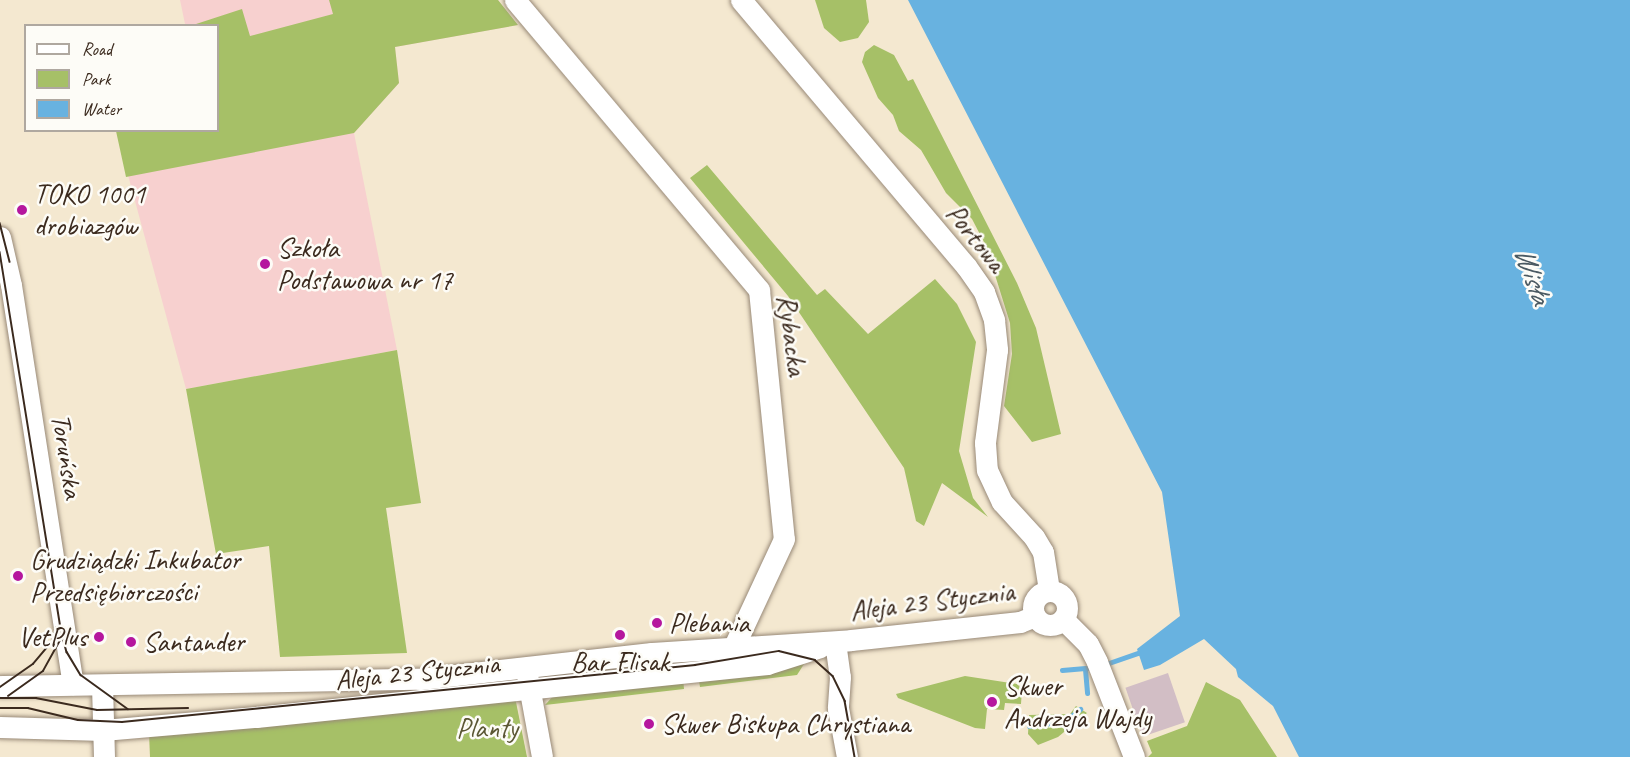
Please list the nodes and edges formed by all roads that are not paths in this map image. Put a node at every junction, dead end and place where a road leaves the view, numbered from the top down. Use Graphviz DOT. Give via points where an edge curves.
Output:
graph roads {
  1 [pos="515,0"];
  2 [pos="741,0"];
  3 [pos="0,237"];
  4 [pos="4,269"];
  5 [pos="1049,591"];
  6 [pos="1035,616"];
  7 [pos="1063,619"];
  8 [pos="835,642"];
  9 [pos="734,646"];
  10 [pos="525,668"];
  11 [pos="73,684"];
  12 [pos="0,686"];
  13 [pos="102,686"];
  14 [pos="528,690"];
  15 [pos="0,727"];
  16 [pos="103,730"];
  17 [pos="104,757"];
  18 [pos="542,757"];
  19 [pos="847,757"];
  20 [pos="1134,757"];
  1 -- 9 [label="street, Rybacka" via="759,290 784,539"];
  2 -- 5 [label="street, Portowa" via="984,292 994,320 997,350 985,442 987,470 997,495 1034,537 1042,552"];
  3 -- 4 [label="street, Toruńska"];
  4 -- 11 [label="street, Toruńska"];
  5 -- 6 [label="street" via="1034,602"];
  5 -- 7 [label="street" via="1064,598 1067,609"];
  6 -- 7 [label="street" via="1048,625"];
  6 -- 8 [label="street, Aleja 23 Stycznia" via="1020,622"];
  7 -- 20 [label="street" via="1088,644 1098,662"];
  8 -- 9 [label="street, Aleja 23 Stycznia"];
  8 -- 14 [label="street, Aleja 23 Stycznia" via="767,664"];
  8 -- 19 [label="street" via="841,729"];
  9 -- 10 [label="street, Aleja 23 Stycznia"];
  10 -- 13 [label="street, Aleja 23 Stycznia" via="343,683"];
  10 -- 14 [label="street"];
  11 -- 12 [label="street, Aleja 23 Stycznia"];
  11 -- 13 [label="street, Aleja 23 Stycznia"];
  13 -- 16 [label="street"];
  14 -- 16 [label="street, Aleja 23 Stycznia"];
  14 -- 18 [label="street"];
  15 -- 16 [label="street, Aleja 23 Stycznia"];
  16 -- 17 [label="street"];
}
